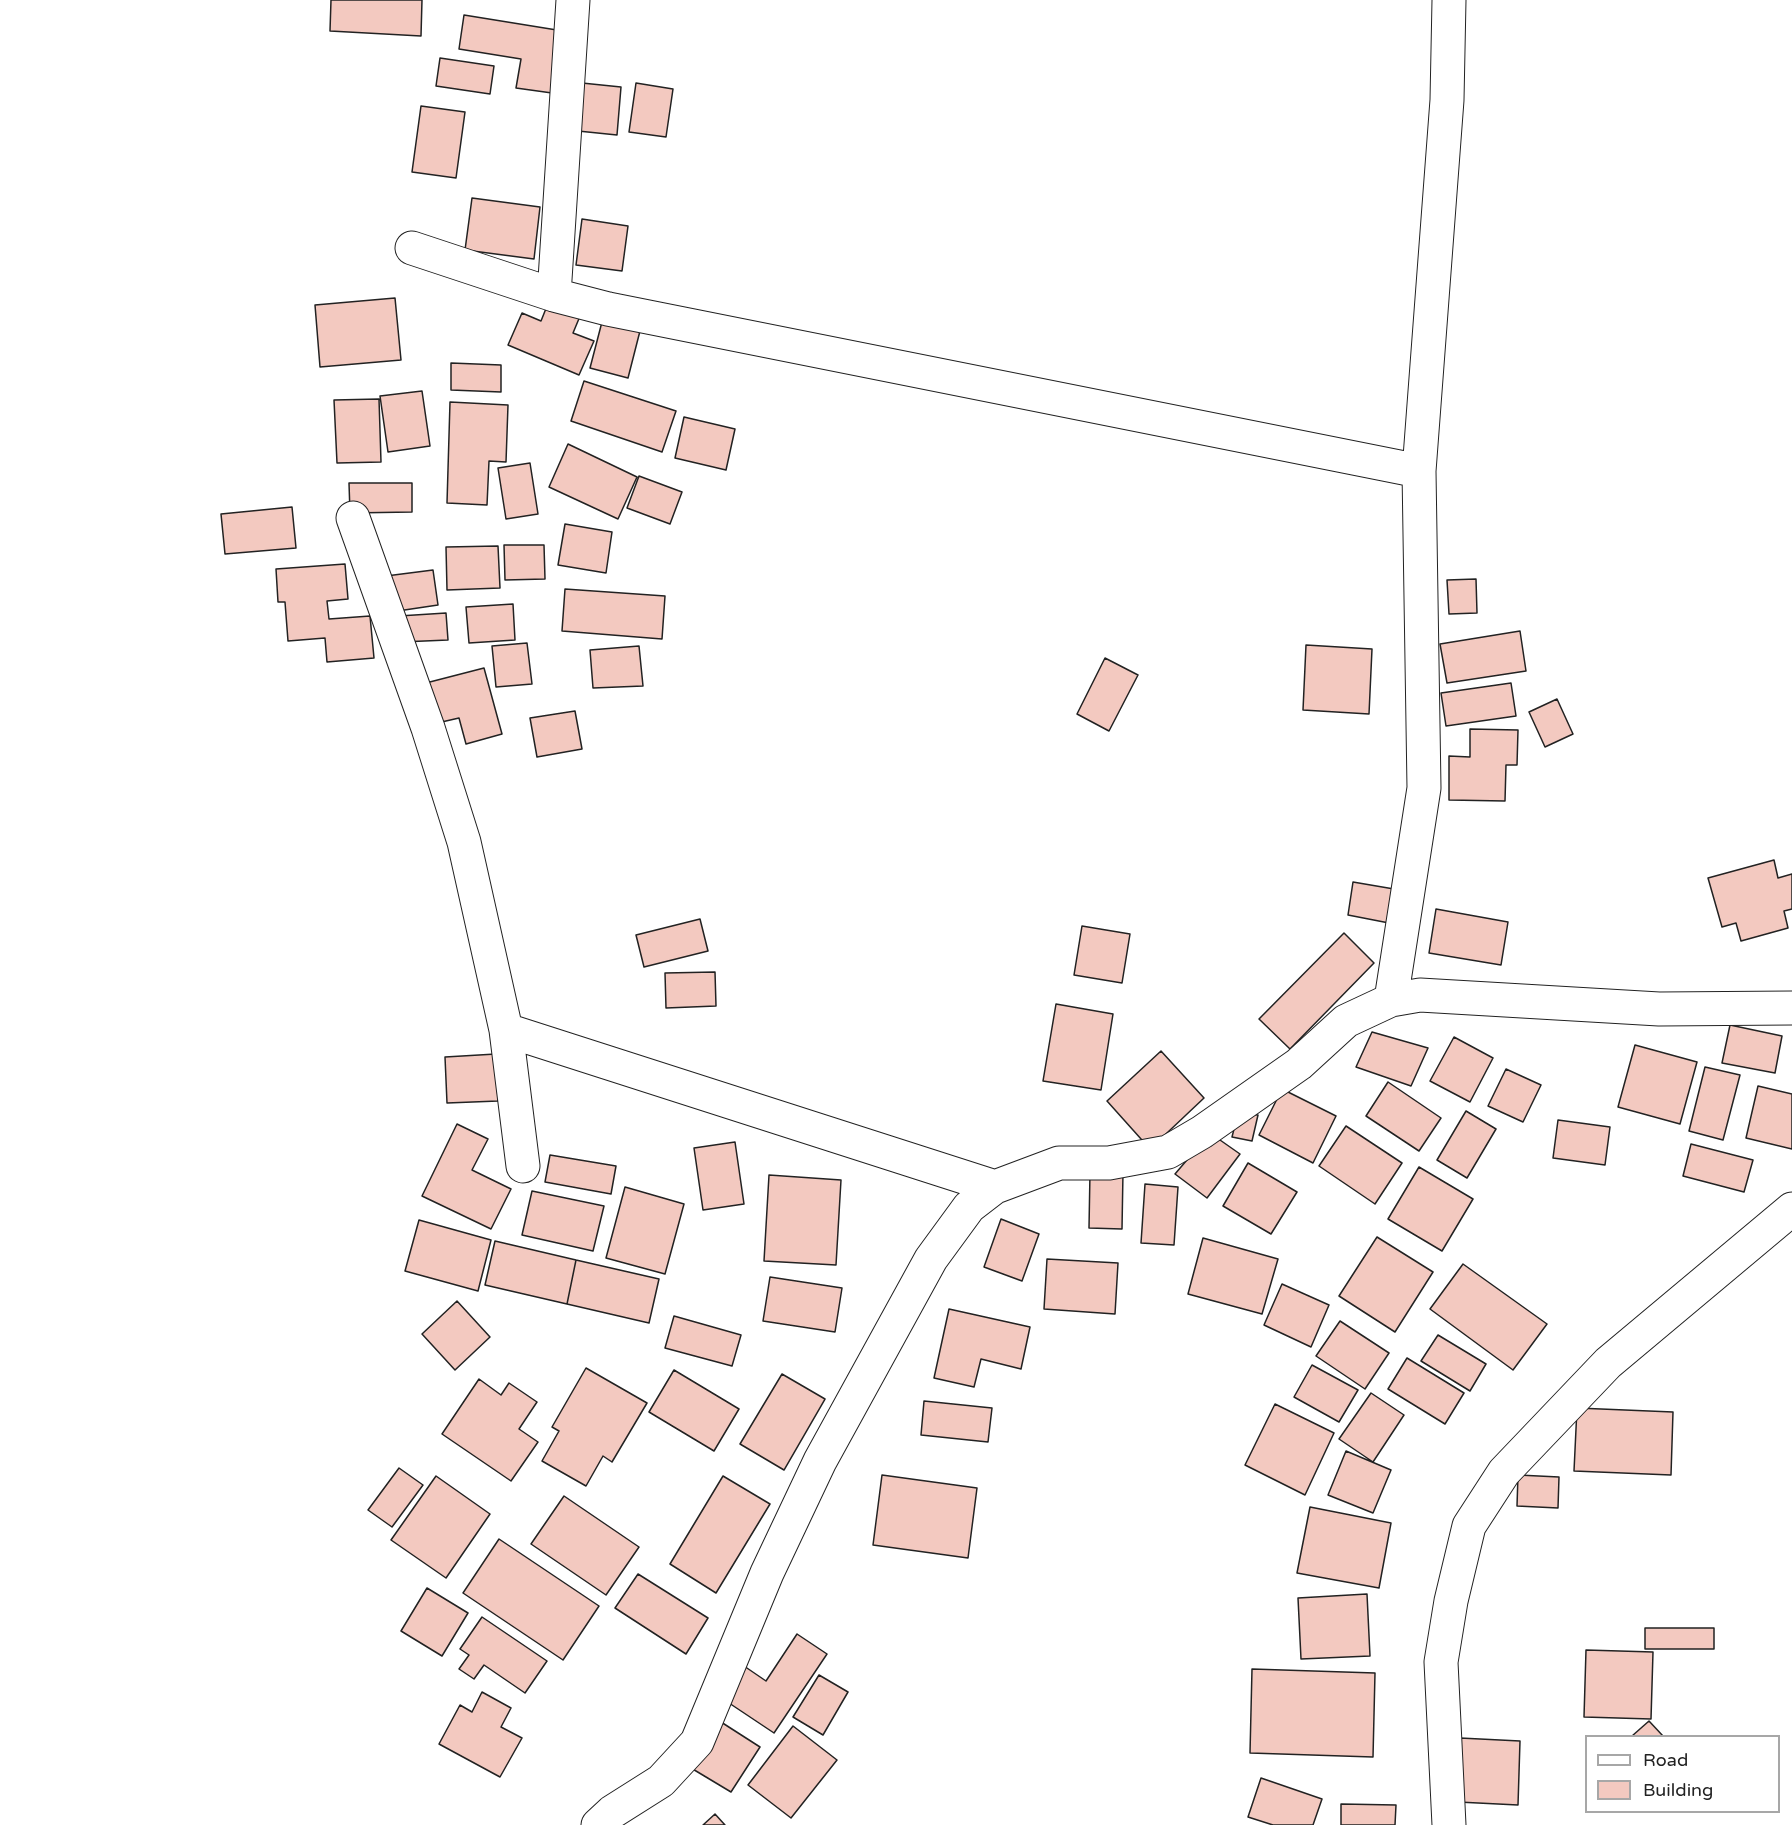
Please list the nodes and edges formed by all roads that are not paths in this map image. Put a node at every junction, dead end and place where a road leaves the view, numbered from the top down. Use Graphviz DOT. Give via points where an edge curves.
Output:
graph roads {
  1 [pos="573,0"];
  2 [pos="1449,0"];
  3 [pos="412,248"];
  4 [pos="554,295"];
  5 [pos="1419,471"];
  6 [pos="353,518"];
  7 [pos="1391,1000"];
  8 [pos="1792,1008"];
  9 [pos="506,1030"];
  10 [pos="523,1166"];
  11 [pos="995,1187"];
  12 [pos="1792,1209"];
  13 [pos="598,1825"];
  14 [pos="1449,1825"];
  1 -- 4 [label="street"];
  2 -- 5 [label="street" via="1447,100"];
  3 -- 4 [label="street"];
  4 -- 5 [label="street"];
  5 -- 7 [label="street" via="1424,788"];
  6 -- 9 [label="street" via="464,842"];
  7 -- 8 [label="street" via="1420,995 1659,1009"];
  7 -- 11 [label="street" via="1346,1021 1299,1064 1168,1152 1109,1162 1059,1163"];
  9 -- 10 [label="street"];
  9 -- 11 [label="street"];
  11 -- 13 [label="street" via="969,1208 931,1259 820,1461 767,1573 697,1742 661,1780"];
  12 -- 14 [label="street" via="1608,1363 1504,1472 1469,1526 1441,1662"];
}
